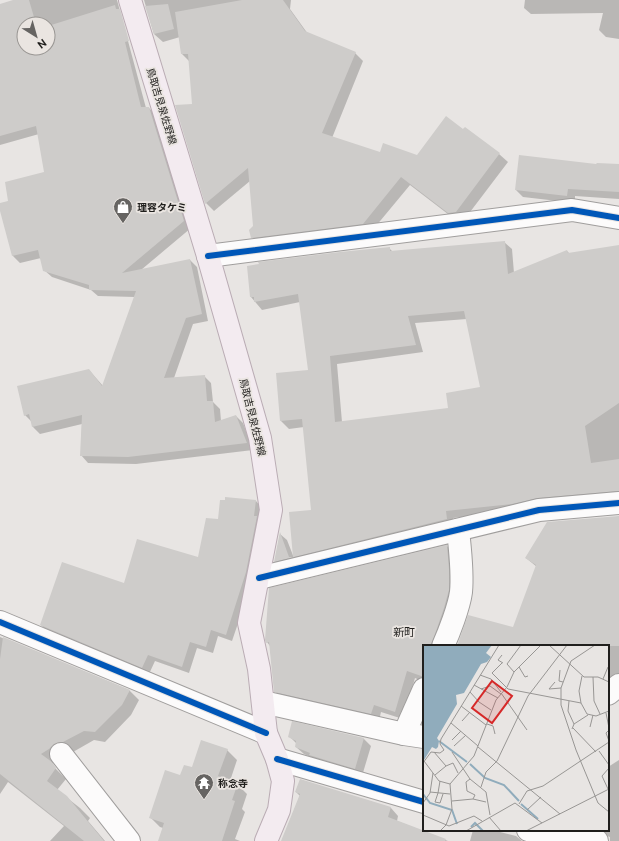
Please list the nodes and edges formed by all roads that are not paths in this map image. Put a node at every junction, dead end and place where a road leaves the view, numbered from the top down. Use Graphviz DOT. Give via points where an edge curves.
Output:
graph roads {
  1 [pos="130,0"];
  2 [pos="619,218"];
  3 [pos="208,256"];
  4 [pos="619,503"];
  5 [pos="458,530"];
  6 [pos="259,578"];
  7 [pos="0,622"];
  8 [pos="443,645"];
  9 [pos="619,685"];
  10 [pos="609,693"];
  11 [pos="423,695"];
  12 [pos="263,702"];
  13 [pos="266,733"];
  14 [pos="414,736"];
  15 [pos="61,754"];
  16 [pos="277,759"];
  17 [pos="423,802"];
  18 [pos="532,831"];
  19 [pos="129,841"];
  20 [pos="266,841"];
  21 [pos="597,841"];
  1 -- 3 [label="main road, 鳥取吉見泉佐野線"];
  2 -- 3 [label="street" via="572,210"];
  3 -- 6 [label="main road, 鳥取吉見泉佐野線" via="260,438 272,510"];
  4 -- 5 [label="street" via="539,510"];
  5 -- 6 [label="street"];
  5 -- 8 [label="street" via="461,594"];
  6 -- 12 [label="main road, 鳥取吉見泉佐野線" via="249,623"];
  7 -- 13 [label="street"];
  9 -- 10 [label="street"];
  11 -- 14 [label="street"];
  12 -- 13 [label="main road, 鳥取吉見泉佐野線"];
  12 -- 14 [label="street"];
  13 -- 16 [label="main road, 鳥取吉見泉佐野線"];
  15 -- 19 [label="street"];
  16 -- 17 [label="street"];
  16 -- 20 [label="main road, 鳥取吉見泉佐野線" via="283,781 279,810"];
  18 -- 21 [label="street"];
}
